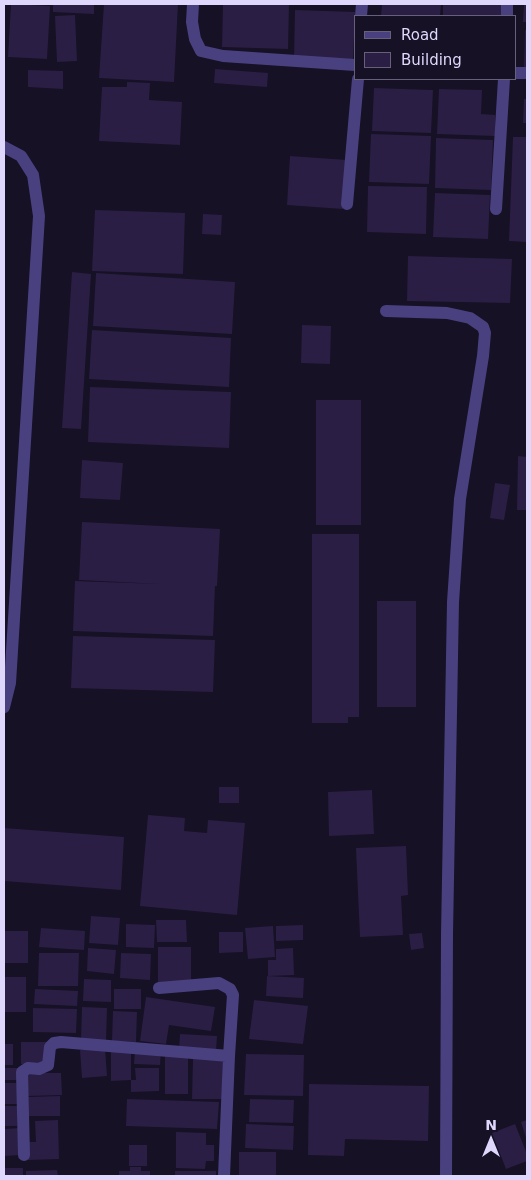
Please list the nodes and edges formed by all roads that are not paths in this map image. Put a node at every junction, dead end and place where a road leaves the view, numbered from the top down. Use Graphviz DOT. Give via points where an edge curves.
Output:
graph roads {
  1 [pos="193,4"];
  2 [pos="354,65"];
  3 [pos="358,80"];
  4 [pos="504,80"];
  5 [pos="4,147"];
  6 [pos="347,204"];
  7 [pos="496,209"];
  8 [pos="386,311"];
  9 [pos="4,707"];
  10 [pos="159,988"];
  11 [pos="229,1056"];
  12 [pos="24,1155"];
  13 [pos="224,1176"];
  14 [pos="446,1176"];
  1 -- 2 [label="street" via="192,22 201,50 223,56"];
  3 -- 6 [label="street"];
  4 -- 7 [label="street"];
  5 -- 9 [label="street" via="21,156 33,175 39,216 10,683"];
  8 -- 14 [label="street" via="447,313 470,318 483,327 484,333 460,499 453,602"];
  10 -- 11 [label="street" via="219,983 230,989 233,995"];
  11 -- 12 [label="street" via="54,1043 50,1047 48,1065 22,1072"];
  11 -- 13 [label="street"];
}
